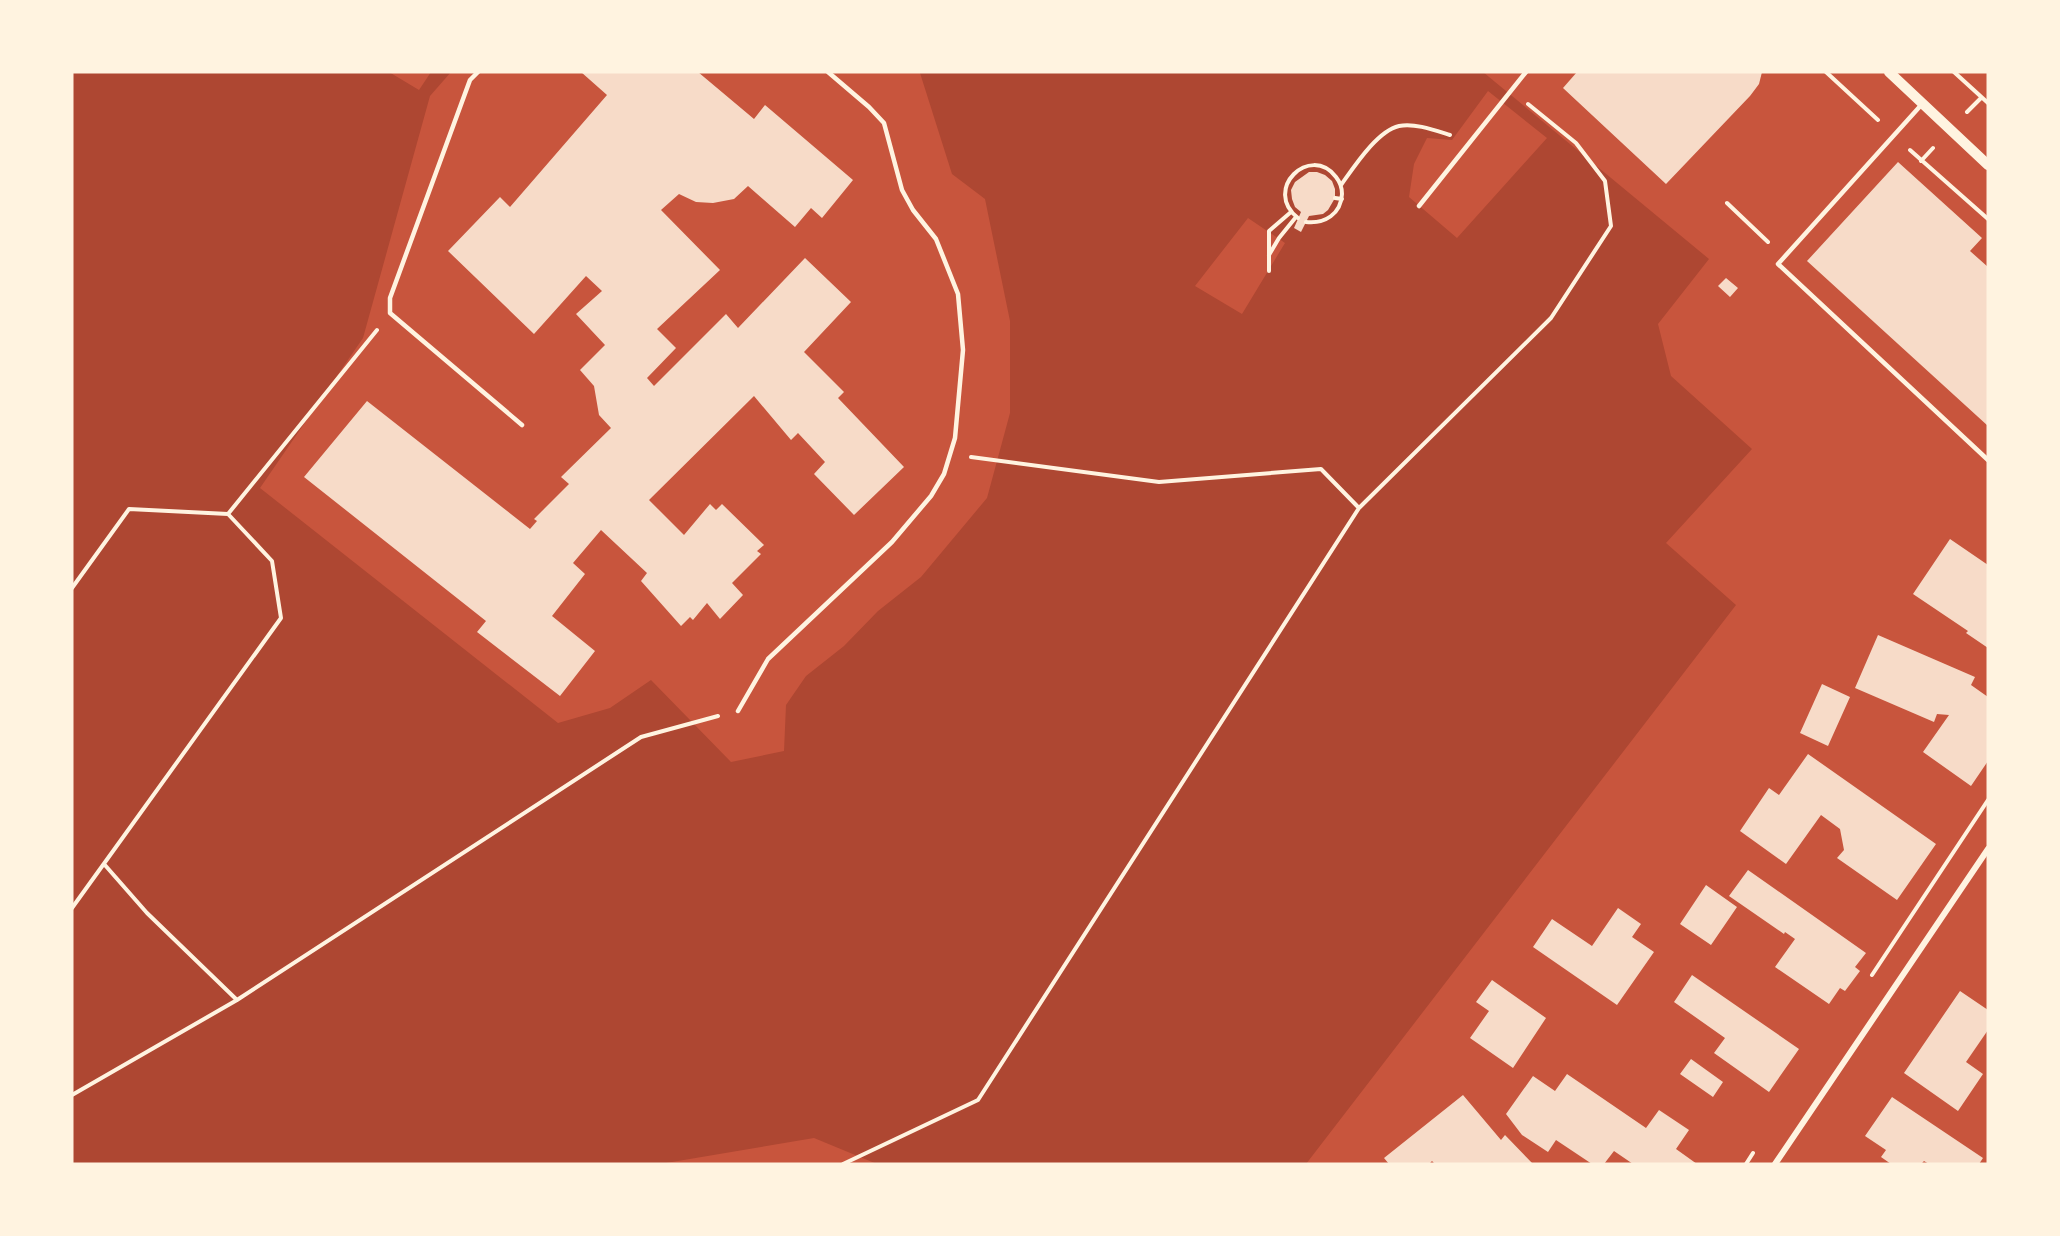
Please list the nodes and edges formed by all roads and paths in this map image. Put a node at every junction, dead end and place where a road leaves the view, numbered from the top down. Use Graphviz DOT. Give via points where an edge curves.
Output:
graph roads {
  1 [pos="478,72"];
  2 [pos="828,72"];
  3 [pos="1526,72"];
  4 [pos="1889,72"];
  5 [pos="1954,72"];
  6 [pos="1511,90"];
  7 [pos="1923,103"];
  8 [pos="1988,103"];
  9 [pos="1455,136"];
  10 [pos="1988,165"];
  11 [pos="1341,185"];
  12 [pos="1335,198"];
  13 [pos="1342,199"];
  14 [pos="1727,203"];
  15 [pos="1419,206"];
  16 [pos="1291,212"];
  17 [pos="1306,222"];
  18 [pos="1771,244"];
  19 [pos="1268,256"];
  20 [pos="1269,271"];
  21 [pos="390,313"];
  22 [pos="522,425"];
  23 [pos="950,454"];
  24 [pos="1988,460"];
  25 [pos="1359,508"];
  26 [pos="228,514"];
  27 [pos="72,588"];
  28 [pos="738,711"];
  29 [pos="1988,849"];
  30 [pos="104,864"];
  31 [pos="72,909"];
  32 [pos="237,1000"];
  33 [pos="72,1095"];
  34 [pos="843,1164"];
  35 [pos="1776,1164"];
  1 -- 21 [label="lane" via="470,80 390,298"];
  2 -- 23 [label="lane" via="884,123 902,190 936,239 958,294 963,350"];
  3 -- 6 [label="lane"];
  4 -- 7 [label="street"];
  5 -- 8 [label="path"];
  6 -- 15 [label="lane"];
  6 -- 25 [label="path" via="1576,143 1605,182 1611,226 1551,318"];
  7 -- 10 [label="street"];
  7 -- 24 [label="lane" via="1778,264"];
  9 -- 11 [label="path" via="1398,126 1384,132"];
  11 -- 13 [label="path"];
  11 -- 16 [label="path" via="1331,171 1322,167 1302,168 1287,182 1286,203"];
  12 -- 13 [label="path"];
  13 -- 17 [label="path" via="1332,216"];
  14 -- 18 [label="path"];
  16 -- 19 [label="path" via="1269,231"];
  16 -- 19 [label="path" via="1297,218"];
  19 -- 20 [label="path"];
  21 -- 22 [label="lane"];
  21 -- 26 [label="path"];
  23 -- 25 [label="path" via="1159,482 1321,469"];
  23 -- 28 [label="lane" via="931,496 892,542 768,659"];
  25 -- 34 [label="path" via="978,1100"];
  26 -- 27 [label="path" via="129,509"];
  26 -- 30 [label="path" via="272,561 281,618"];
  28 -- 32 [label="path" via="641,737"];
  29 -- 35 [label="street"];
  30 -- 31 [label="path"];
  30 -- 32 [label="path" via="147,913"];
  32 -- 33 [label="path"];
}
